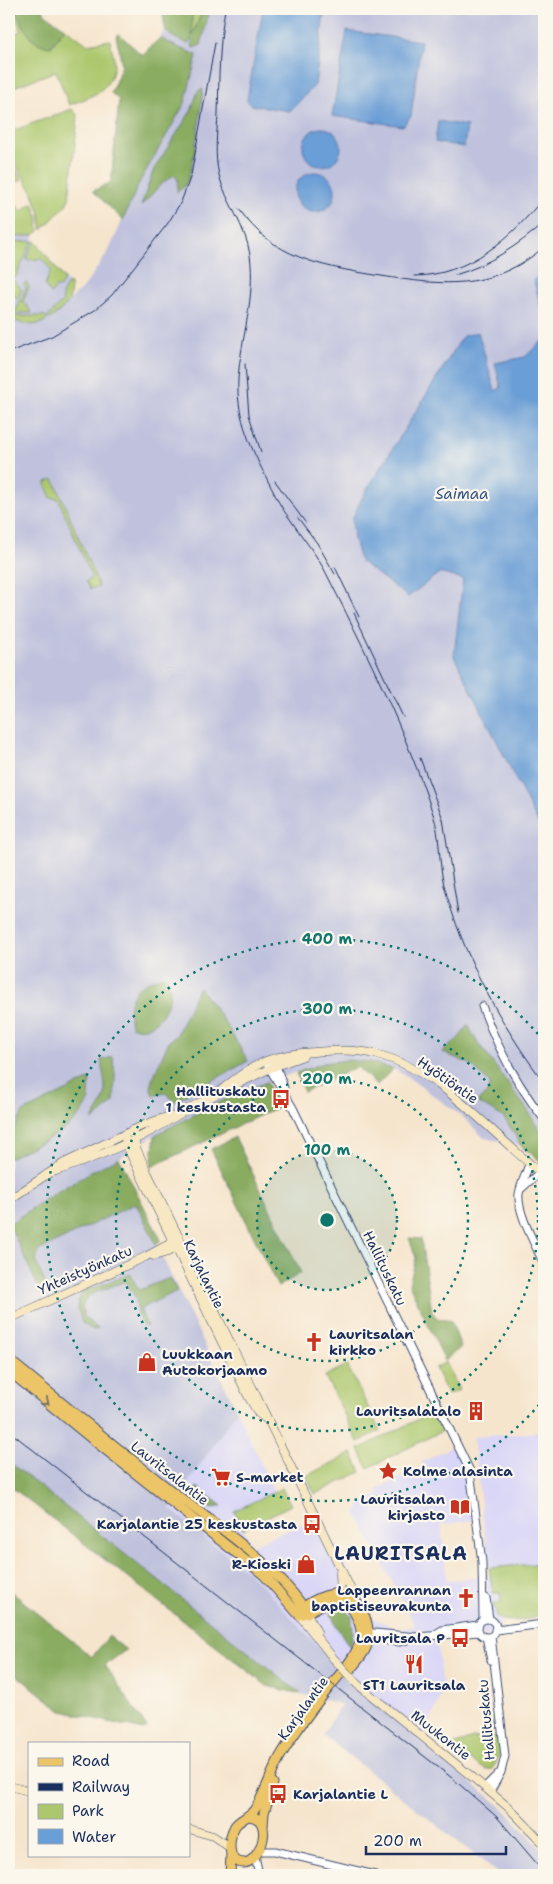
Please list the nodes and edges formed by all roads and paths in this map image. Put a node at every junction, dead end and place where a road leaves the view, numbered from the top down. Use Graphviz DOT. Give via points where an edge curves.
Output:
graph roads {
  1 [pos="482,1006"];
  2 [pos="317,1052"];
  3 [pos="266,1061"];
  4 [pos="272,1068"];
  5 [pos="218,1093"];
  6 [pos="544,1119"];
  7 [pos="133,1134"];
  8 [pos="125,1139"];
  9 [pos="529,1164"];
  10 [pos="542,1174"];
  11 [pos="520,1189"];
  12 [pos="9,1200"];
  13 [pos="177,1244"];
  14 [pos="544,1264"];
  15 [pos="9,1318"];
  16 [pos="9,1360"];
  17 [pos="9,1371"];
  18 [pos="340,1568"];
  19 [pos="347,1581"];
  20 [pos="344,1598"];
  21 [pos="361,1609"];
  22 [pos="303,1612"];
  23 [pos="482,1624"];
  24 [pos="544,1624"];
  25 [pos="492,1632"];
  26 [pos="364,1635"];
  27 [pos="9,1786"];
  28 [pos="488,1790"];
  29 [pos="28,1791"];
  30 [pos="248,1816"];
  31 [pos="190,1829"];
  32 [pos="233,1832"];
  33 [pos="263,1833"];
  34 [pos="213,1836"];
  35 [pos="544,1844"];
  36 [pos="230,1850"];
  37 [pos="275,1850"];
  38 [pos="257,1854"];
  39 [pos="245,1862"];
  40 [pos="230,1875"];
  41 [pos="234,1875"];
  42 [pos="258,1875"];
  43 [pos="375,1875"];
  1 -- 6 [label="street" via="511,1071"];
  2 -- 3 [label="main road, Hyötiöntie"];
  2 -- 4 [label="main road, Hyötiöntie"];
  2 -- 9 [label="main road, Hyötiöntie" via="374,1053 402,1064 460,1100"];
  3 -- 4 [label="street, Hallituskatu"];
  3 -- 5 [label="main road, Hyötiöntie"];
  4 -- 5 [label="main road, Hyötiöntie"];
  4 -- 23 [label="street, Hallituskatu" via="470,1471 482,1568"];
  5 -- 7 [label="main road, Hyötiöntie" via="165,1123"];
  7 -- 8 [label="main road, Hyötiöntie"];
  7 -- 13 [label="main road, Karjalantie"];
  8 -- 12 [label="main road, Hyötiöntie" via="71,1166 47,1174"];
  8 -- 13 [label="main road, Karjalantie"];
  9 -- 10 [label="main road, Hyötiöntie"];
  9 -- 11 [label="street"];
  10 -- 11 [label="street"];
  11 -- 14 [label="street" via="523,1215"];
  13 -- 15 [label="main road, Yhteistyönkatu" via="164,1253 145,1258"];
  13 -- 18 [label="main road, Karjalantie" via="252,1404 268,1420"];
  16 -- 22 [label="main road, Lauritsalantie" via="96,1433 250,1553 278,1578"];
  17 -- 22 [label="main road, Lauritsalantie, one-way" via="264,1575"];
  18 -- 19 [label="main road, Karjalantie"];
  18 -- 20 [label="main road, Karjalantie"];
  19 -- 20 [label="main road"];
  19 -- 21 [label="main road, Karjalantie"];
  20 -- 21 [label="main road"];
  20 -- 22 [label="main road"];
  20 -- 26 [label="main road, Karjalantie"];
  21 -- 26 [label="main road, Karjalantie"];
  22 -- 28 [label="main road, Muukontie, bridge" via="323,1645 357,1684"];
  23 -- 25 [label="street"];
  23 -- 25 [label="street"];
  23 -- 26 [label="street" via="442,1636 417,1637 400,1642"];
  24 -- 25 [label="street"];
  25 -- 28 [label="street, Hallituskatu" via="505,1756 501,1772"];
  26 -- 30 [label="main road, Karjalantie" via="354,1655 281,1754 255,1810"];
  26 -- 33 [label="main road, Karjalantie" via="366,1648 359,1659 282,1762 267,1800"];
  27 -- 29 [label="main road"];
  28 -- 35 [label="main road, Muukontie"];
  30 -- 32 [label="main road"];
  30 -- 33 [label="main road" via="258,1819"];
  31 -- 34 [label="main road"];
  32 -- 34 [label="main road" via="223,1837"];
  32 -- 36 [label="main road"];
  33 -- 37 [label="street"];
  33 -- 38 [label="main road"];
  34 -- 36 [label="main road"];
  36 -- 39 [label="main road" via="236,1860"];
  36 -- 40 [label="main road"];
  37 -- 38 [label="street"];
  37 -- 43 [label="street"];
  38 -- 39 [label="main road"];
  38 -- 42 [label="street"];
  39 -- 41 [label="main road"];
  39 -- 42 [label="street"];
}
